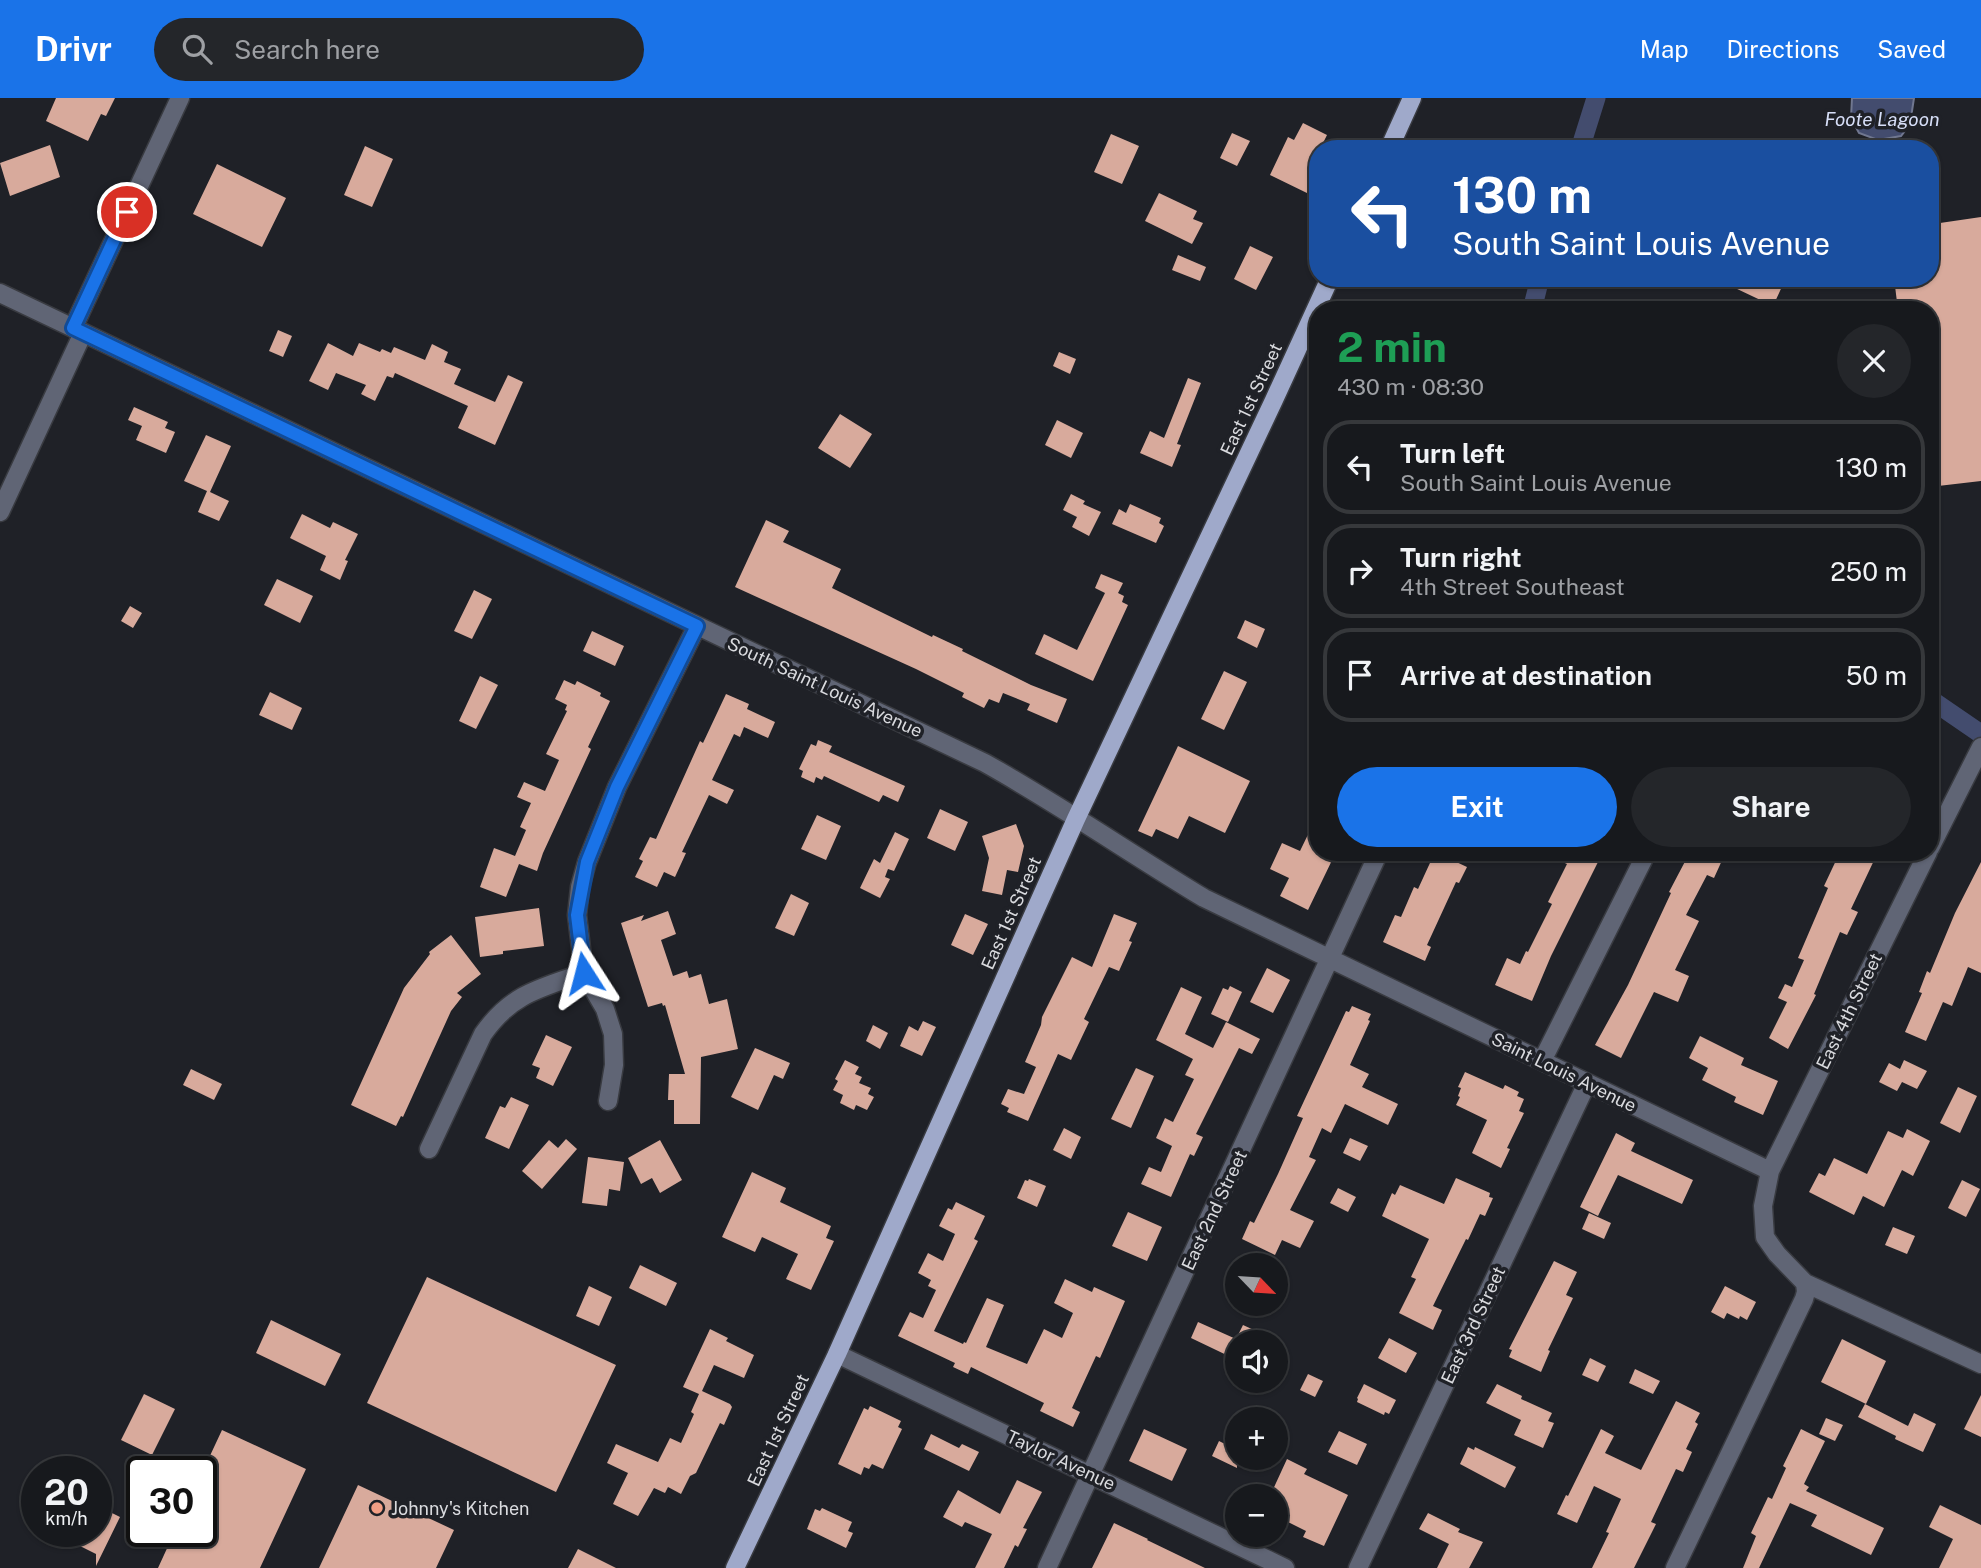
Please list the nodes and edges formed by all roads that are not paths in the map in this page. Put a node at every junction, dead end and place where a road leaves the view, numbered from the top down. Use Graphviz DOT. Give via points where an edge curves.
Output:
graph roads {
  1 [pos="180,98"];
  2 [pos="1412,98"];
  3 [pos="1393,140"];
  4 [pos="0,293"];
  5 [pos="1309,324"];
  6 [pos="78,330"];
  7 [pos="0,512"];
  8 [pos="702,628"];
  9 [pos="1979,750"];
  10 [pos="1076,819"];
  11 [pos="1939,830"];
  12 [pos="1375,861"];
  13 [pos="1642,861"];
  14 [pos="1924,861"];
  15 [pos="1330,958"];
  16 [pos="584,973"];
  17 [pos="1542,1061"];
  18 [pos="1587,1083"];
  19 [pos="608,1101"];
  20 [pos="429,1149"];
  21 [pos="1770,1171"];
  22 [pos="1805,1283"];
  23 [pos="836,1354"];
  24 [pos="1981,1364"];
  25 [pos="1092,1475"];
  26 [pos="735,1568"];
  27 [pos="1047,1568"];
  28 [pos="1285,1568"];
  29 [pos="1358,1568"];
  30 [pos="1675,1568"];
  1 -- 6 [label="street"];
  2 -- 3 [label="main road"];
  4 -- 6 [label="street, South Saint Louis Avenue"];
  5 -- 10 [label="main road, East 1st Street"];
  6 -- 7 [label="street"];
  6 -- 8 [label="street, South Saint Louis Avenue"];
  8 -- 10 [label="street, South Saint Louis Avenue" via="985,763"];
  8 -- 16 [label="street" via="617,787 587,862 577,915"];
  9 -- 11 [label="street, East 4th Street"];
  10 -- 15 [label="street, Saint Louis Avenue" via="1204,898"];
  10 -- 23 [label="main road, East 1st Street"];
  12 -- 15 [label="street, East 2nd Street"];
  13 -- 17 [label="street"];
  14 -- 21 [label="street, East 4th Street"];
  15 -- 17 [label="street, Saint Louis Avenue"];
  15 -- 25 [label="street, East 2nd Street"];
  16 -- 19 [label="street" via="605,1009 613,1034"];
  16 -- 20 [label="street" via="542,987 505,1007 483,1034"];
  17 -- 18 [label="street, Saint Louis Avenue"];
  18 -- 21 [label="street, Saint Louis Avenue"];
  18 -- 29 [label="street, East 3rd Street"];
  21 -- 22 [label="street" via="1763,1206 1765,1237"];
  22 -- 24 [label="street"];
  22 -- 30 [label="street" via="1804,1299"];
  23 -- 25 [label="street, Taylor Avenue"];
  23 -- 26 [label="main road, East 1st Street"];
  25 -- 27 [label="street, East 2nd Street"];
  25 -- 28 [label="street, Taylor Avenue"];
}
